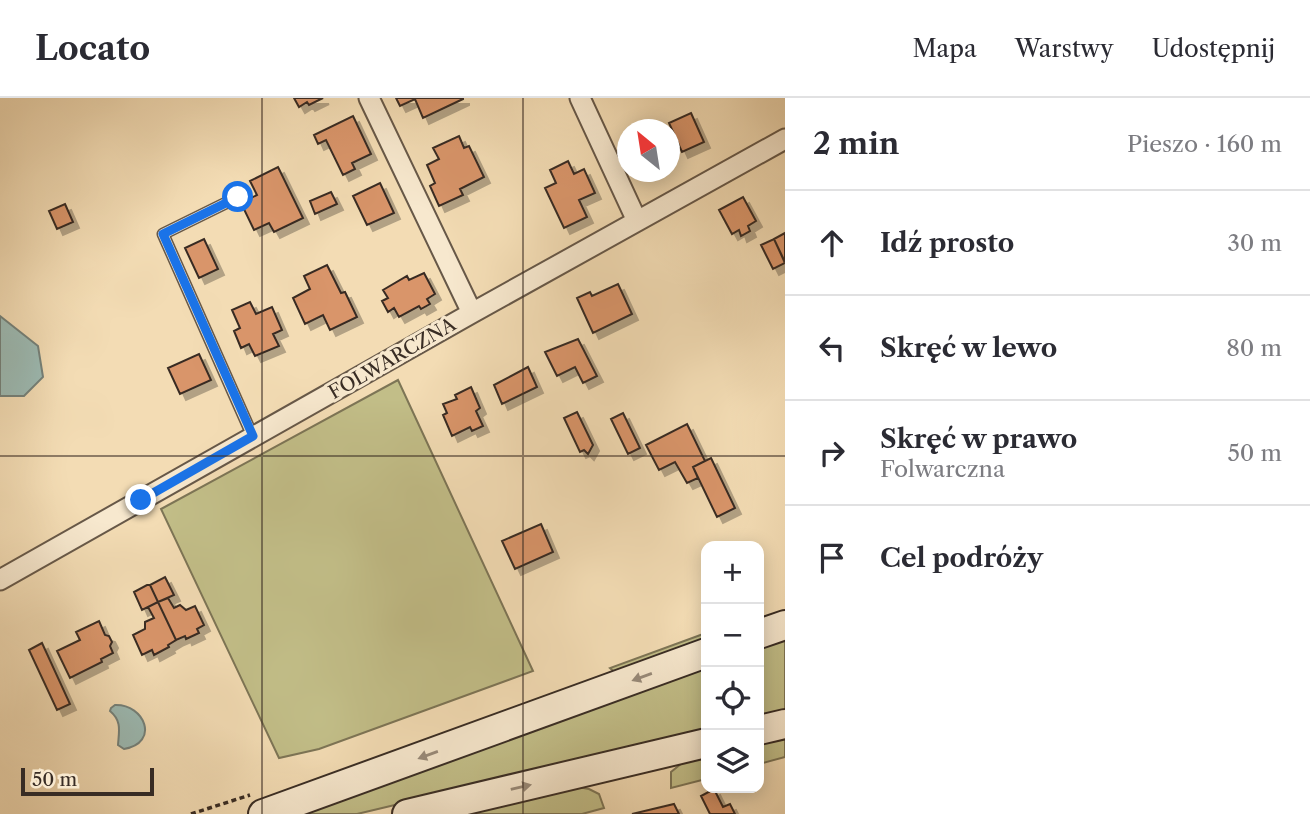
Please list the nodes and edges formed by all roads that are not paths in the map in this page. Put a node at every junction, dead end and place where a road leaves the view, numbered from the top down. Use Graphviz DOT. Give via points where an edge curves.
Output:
graph roads {
  1 [pos="369,98"];
  2 [pos="580,98"];
  3 [pos="785,139"];
  4 [pos="238,197"];
  5 [pos="637,221"];
  6 [pos="472,313"];
  7 [pos="253,436"];
  8 [pos="0,580"];
  9 [pos="785,625"];
  10 [pos="764,632"];
  11 [pos="701,655"];
  12 [pos="785,724"];
  13 [pos="764,729"];
  14 [pos="701,744"];
  15 [pos="263,814"];
  16 [pos="407,814"];
  1 -- 6 [label="street"];
  2 -- 5 [label="street"];
  3 -- 5 [label="street, FOLWARCZNA"];
  4 -- 7 [label="lane" via="163,234"];
  5 -- 6 [label="street, FOLWARCZNA"];
  6 -- 7 [label="street, FOLWARCZNA"];
  7 -- 8 [label="street, FOLWARCZNA"];
  9 -- 10 [label="main road"];
  11 -- 15 [label="main road, one-way"];
  12 -- 13 [label="main road"];
  16 -- 14 [label="main road, one-way"];
}
